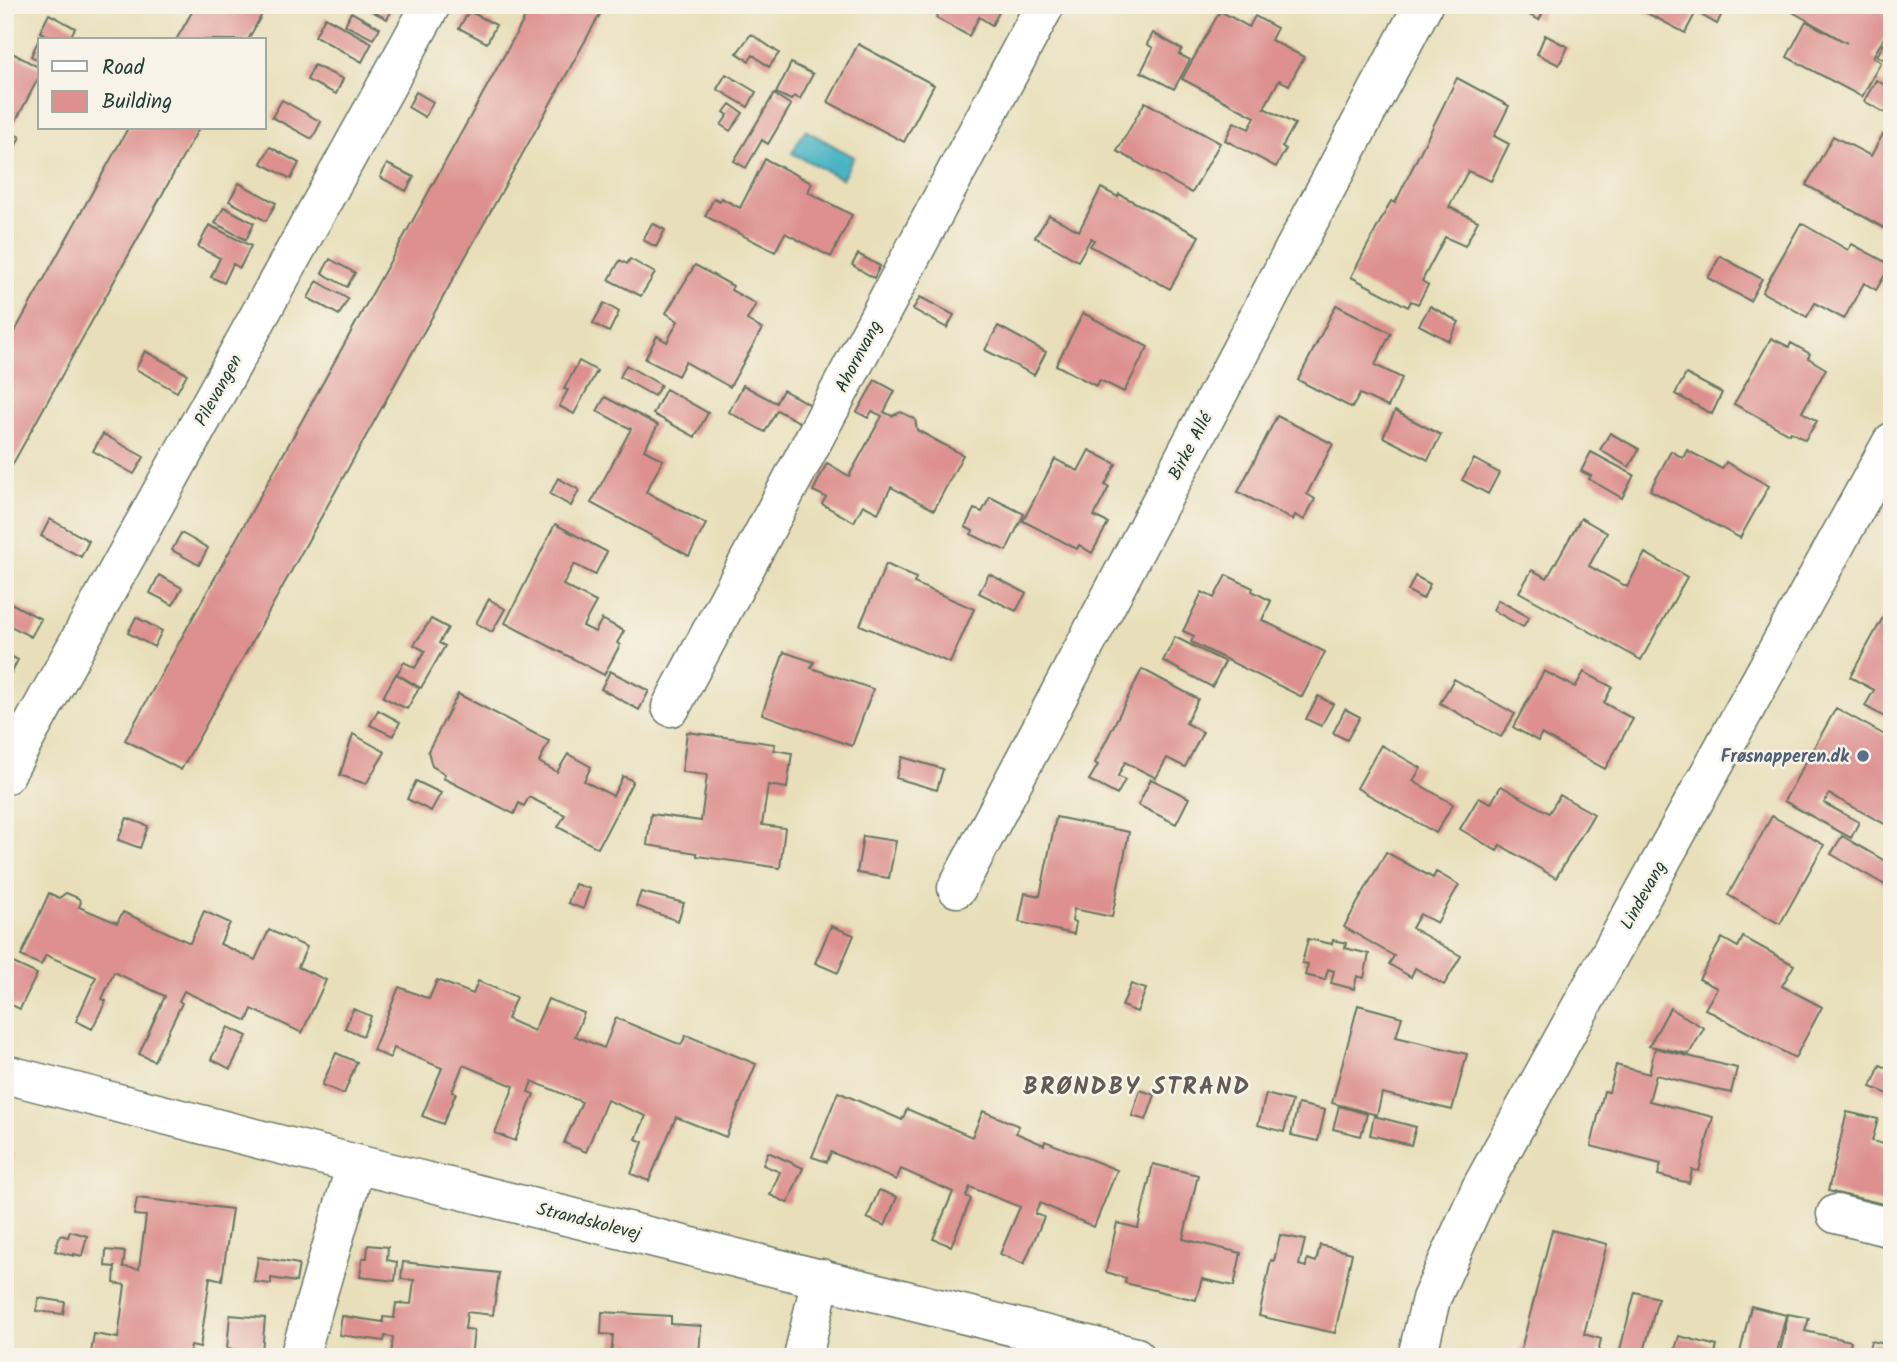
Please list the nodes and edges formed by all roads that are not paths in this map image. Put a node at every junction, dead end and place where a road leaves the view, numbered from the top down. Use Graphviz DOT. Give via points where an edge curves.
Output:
graph roads {
  1 [pos="431,5"];
  2 [pos="1045,5"];
  3 [pos="1423,5"];
  4 [pos="1892,442"];
  5 [pos="671,707"];
  6 [pos="5,775"];
  7 [pos="957,888"];
  8 [pos="5,1074"];
  9 [pos="356,1164"];
  10 [pos="1836,1214"];
  11 [pos="1892,1228"];
  12 [pos="821,1278"];
  13 [pos="299,1357"];
  14 [pos="803,1357"];
  15 [pos="1136,1357"];
  16 [pos="1417,1357"];
  1 -- 6 [label="street, Pilevangen"];
  2 -- 5 [label="street, Ahornvang"];
  3 -- 7 [label="street, Birke Allé"];
  4 -- 16 [label="street, Lindevang" via="1480,1190 1431,1299"];
  8 -- 9 [label="street, Strandskolevej"];
  9 -- 12 [label="street, Strandskolevej"];
  9 -- 13 [label="street"];
  10 -- 11 [label="street"];
  12 -- 14 [label="street"];
  12 -- 15 [label="street, Strandskolevej"];
}
